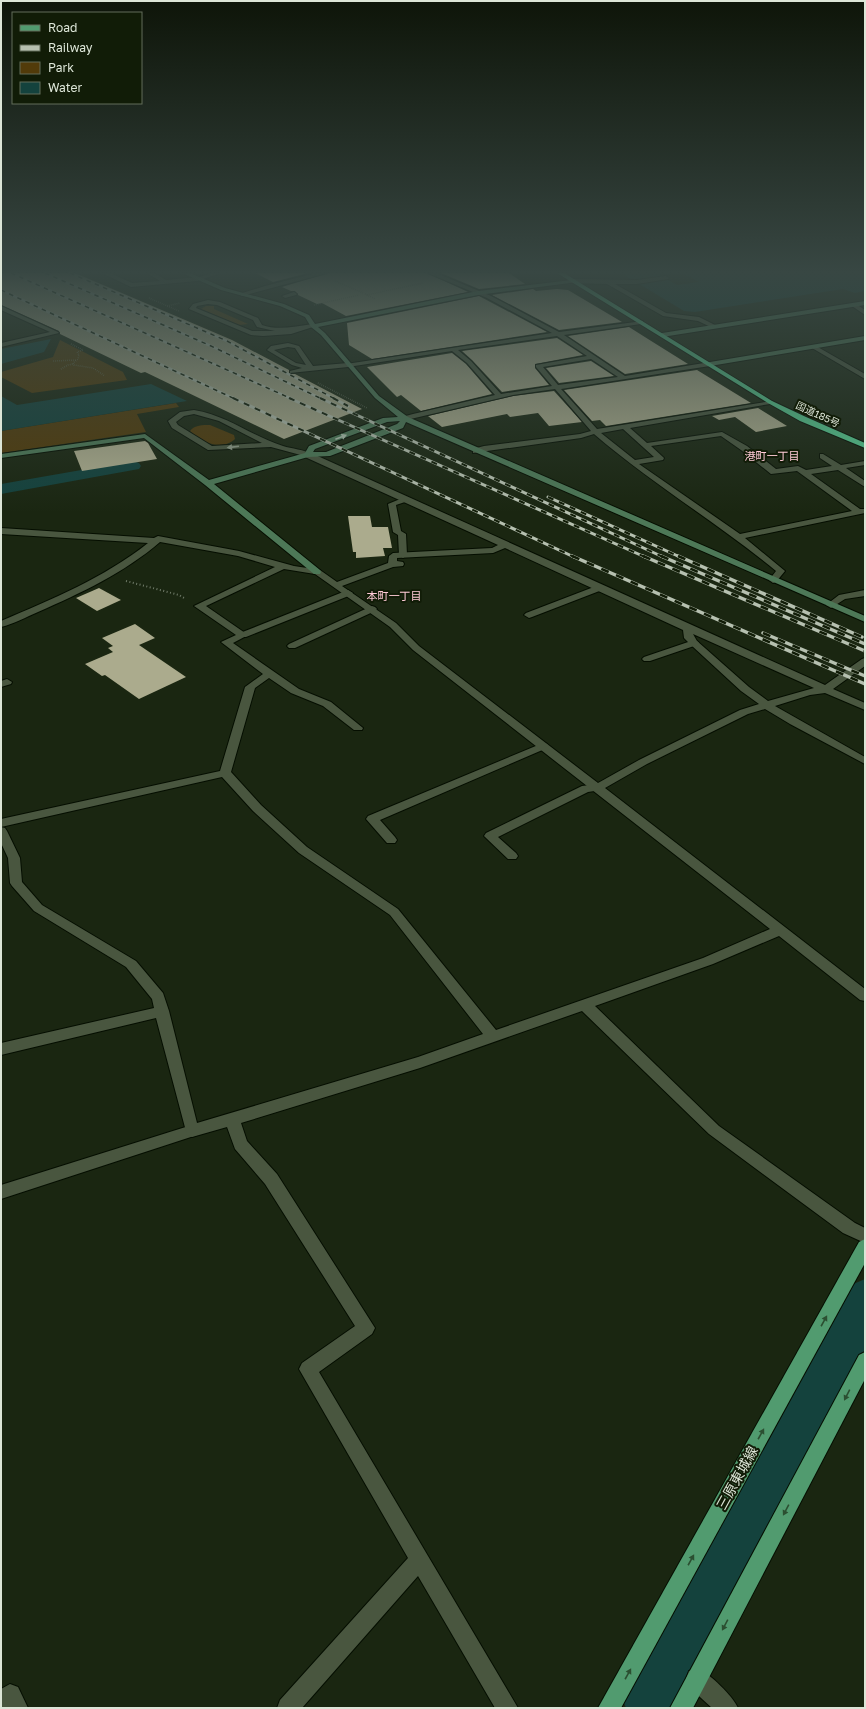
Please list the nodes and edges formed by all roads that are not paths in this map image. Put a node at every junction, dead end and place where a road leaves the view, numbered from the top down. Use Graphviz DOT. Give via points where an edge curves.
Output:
graph roads {
  1 [pos="273,353"];
  2 [pos="300,353"];
  3 [pos="338,353"];
  4 [pos="434,353"];
  5 [pos="457,353"];
  6 [pos="586,353"];
  7 [pos="691,353"];
  8 [pos="779,353"];
  9 [pos="824,353"];
  10 [pos="592,357"];
  11 [pos="710,364"];
  12 [pos="348,365"];
  13 [pos="311,368"];
  14 [pos="292,372"];
  15 [pos="865,377"];
  16 [pos="624,378"];
  17 [pos="556,387"];
  18 [pos="500,396"];
  19 [pos="770,402"];
  20 [pos="404,419"];
  21 [pos="626,427"];
  22 [pos="596,432"];
  23 [pos="272,445"];
  24 [pos="646,445"];
  25 [pos="865,446"];
  26 [pos="476,451"];
  27 [pos="308,455"];
  28 [pos="1,456"];
  29 [pos="823,456"];
  30 [pos="633,463"];
  31 [pos="865,463"];
  32 [pos="839,467"];
  33 [pos="804,473"];
  34 [pos="208,483"];
  35 [pos="865,485"];
  36 [pos="405,499"];
  37 [pos="862,512"];
  38 [pos="2,532"];
  39 [pos="738,537"];
  40 [pos="156,541"];
  41 [pos="506,545"];
  42 [pos="403,555"];
  43 [pos="409,563"];
  44 [pos="392,564"];
  45 [pos="284,566"];
  46 [pos="318,572"];
  47 [pos="773,580"];
  48 [pos="336,585"];
  49 [pos="599,588"];
  50 [pos="348,593"];
  51 [pos="865,593"];
  52 [pos="831,605"];
  53 [pos="372,609"];
  54 [pos="529,615"];
  55 [pos="865,619"];
  56 [pos="1,624"];
  57 [pos="687,628"];
  58 [pos="243,635"];
  59 [pos="694,644"];
  60 [pos="292,646"];
  61 [pos="647,659"];
  62 [pos="865,661"];
  63 [pos="269,674"];
  64 [pos="825,690"];
  65 [pos="768,706"];
  66 [pos="865,707"];
  67 [pos="358,728"];
  68 [pos="543,746"];
  69 [pos="865,761"];
  70 [pos="225,773"];
  71 [pos="597,788"];
  72 [pos="1,823"];
  73 [pos="1,831"];
  74 [pos="391,840"];
  75 [pos="512,856"];
  76 [pos="779,931"];
  77 [pos="865,996"];
  78 [pos="584,1004"];
  79 [pos="162,1011"];
  80 [pos="493,1036"];
  81 [pos="1,1049"];
  82 [pos="232,1119"];
  83 [pos="192,1131"];
  84 [pos="1,1192"];
  85 [pos="865,1236"];
  86 [pos="865,1248"];
  87 [pos="865,1361"];
  88 [pos="419,1560"];
  89 [pos="697,1679"];
  90 [pos="1,1703"];
  91 [pos="17,1708"];
  92 [pos="288,1708"];
  93 [pos="507,1708"];
  94 [pos="609,1708"];
  95 [pos="682,1708"];
  96 [pos="727,1708"];
  1 -- 13 [label="street" via="294,364"];
  2 -- 13 [label="street"];
  3 -- 12 [label="street"];
  4 -- 12 [label="street"];
  5 -- 18 [label="street"];
  6 -- 10 [label="street"];
  7 -- 11 [label="highway, 国道185号"];
  8 -- 11 [label="street"];
  9 -- 15 [label="street"];
  10 -- 16 [label="street"];
  10 -- 17 [label="street" via="538,366"];
  11 -- 16 [label="street"];
  11 -- 19 [label="highway, 国道185号"];
  12 -- 13 [label="street"];
  12 -- 20 [label="street" via="377,396"];
  13 -- 14 [label="street"];
  16 -- 17 [label="street"];
  17 -- 18 [label="street"];
  17 -- 22 [label="street"];
  18 -- 20 [label="street"];
  19 -- 21 [label="street"];
  19 -- 25 [label="highway, 国道185号"];
  20 -- 26 [label="street"];
  27 -- 20 [label="street, one-way" via="312,448 386,420"];
  20 -- 27 [label="street" via="400,426 327,454"];
  21 -- 22 [label="street"];
  21 -- 24 [label="street"];
  22 -- 26 [label="street"];
  22 -- 30 [label="street"];
  23 -- 23 [label="street, one-way" via="211,448 174,426 172,421 186,414 207,414"];
  23 -- 27 [label="street"];
  24 -- 30 [label="street" via="660,458"];
  24 -- 33 [label="street" via="722,434 774,472 798,468"];
  26 -- 47 [label="street"];
  27 -- 34 [label="street"];
  27 -- 36 [label="street"];
  28 -- 34 [label="street" via="145,436"];
  29 -- 32 [label="street"];
  30 -- 39 [label="street"];
  31 -- 32 [label="street"];
  32 -- 33 [label="street"];
  32 -- 35 [label="street"];
  33 -- 37 [label="street"];
  34 -- 46 [label="street"];
  36 -- 41 [label="street"];
  36 -- 42 [label="street" via="392,504 397,532 402,534"];
  37 -- 39 [label="street"];
  38 -- 40 [label="street"];
  39 -- 47 [label="street" via="781,571"];
  40 -- 45 [label="street" via="158,539 221,550"];
  40 -- 56 [label="street" via="139,556 108,576"];
  41 -- 42 [label="street" via="493,550"];
  41 -- 49 [label="street"];
  42 -- 44 [label="street" via="393,556"];
  43 -- 44 [label="street"];
  44 -- 48 [label="street"];
  45 -- 46 [label="street"];
  45 -- 58 [label="street" via="199,606"];
  46 -- 48 [label="street"];
  47 -- 52 [label="street"];
  48 -- 50 [label="street"];
  49 -- 54 [label="street"];
  49 -- 57 [label="street"];
  50 -- 53 [label="street"];
  50 -- 58 [label="street"];
  51 -- 52 [label="street" via="842,597"];
  52 -- 55 [label="street"];
  53 -- 60 [label="street"];
  53 -- 68 [label="street" via="416,648"];
  57 -- 59 [label="street" via="689,638"];
  57 -- 64 [label="street"];
  58 -- 63 [label="street" via="226,642"];
  59 -- 61 [label="street"];
  59 -- 65 [label="street"];
  62 -- 64 [label="street"];
  63 -- 67 [label="street" via="295,691 327,704"];
  63 -- 70 [label="street" via="250,687"];
  64 -- 65 [label="street" via="809,692"];
  64 -- 66 [label="street"];
  65 -- 69 [label="street"];
  65 -- 71 [label="street" via="738,716 643,762"];
  68 -- 71 [label="street"];
  68 -- 74 [label="street" via="372,819"];
  70 -- 72 [label="street"];
  70 -- 80 [label="street" via="256,808 303,850 394,912"];
  71 -- 75 [label="street" via="586,789 490,836"];
  71 -- 76 [label="street"];
  73 -- 79 [label="street" via="14,858 16,883 38,908 131,964 158,997"];
  76 -- 77 [label="street"];
  76 -- 78 [label="street" via="708,961"];
  78 -- 80 [label="street"];
  78 -- 85 [label="street" via="714,1130 849,1228"];
  79 -- 81 [label="street"];
  79 -- 83 [label="street"];
  80 -- 82 [label="street" via="420,1062"];
  82 -- 83 [label="street"];
  82 -- 88 [label="street" via="240,1144 271,1179 366,1328 308,1369"];
  83 -- 84 [label="street"];
  94 -- 86 [label="main road, 三原東城線, one-way"];
  87 -- 89 [label="main road, one-way"];
  88 -- 92 [label="street"];
  88 -- 93 [label="street"];
  89 -- 95 [label="main road"];
  89 -- 96 [label="street"];
  90 -- 91 [label="street" via="10,1695"];
}
